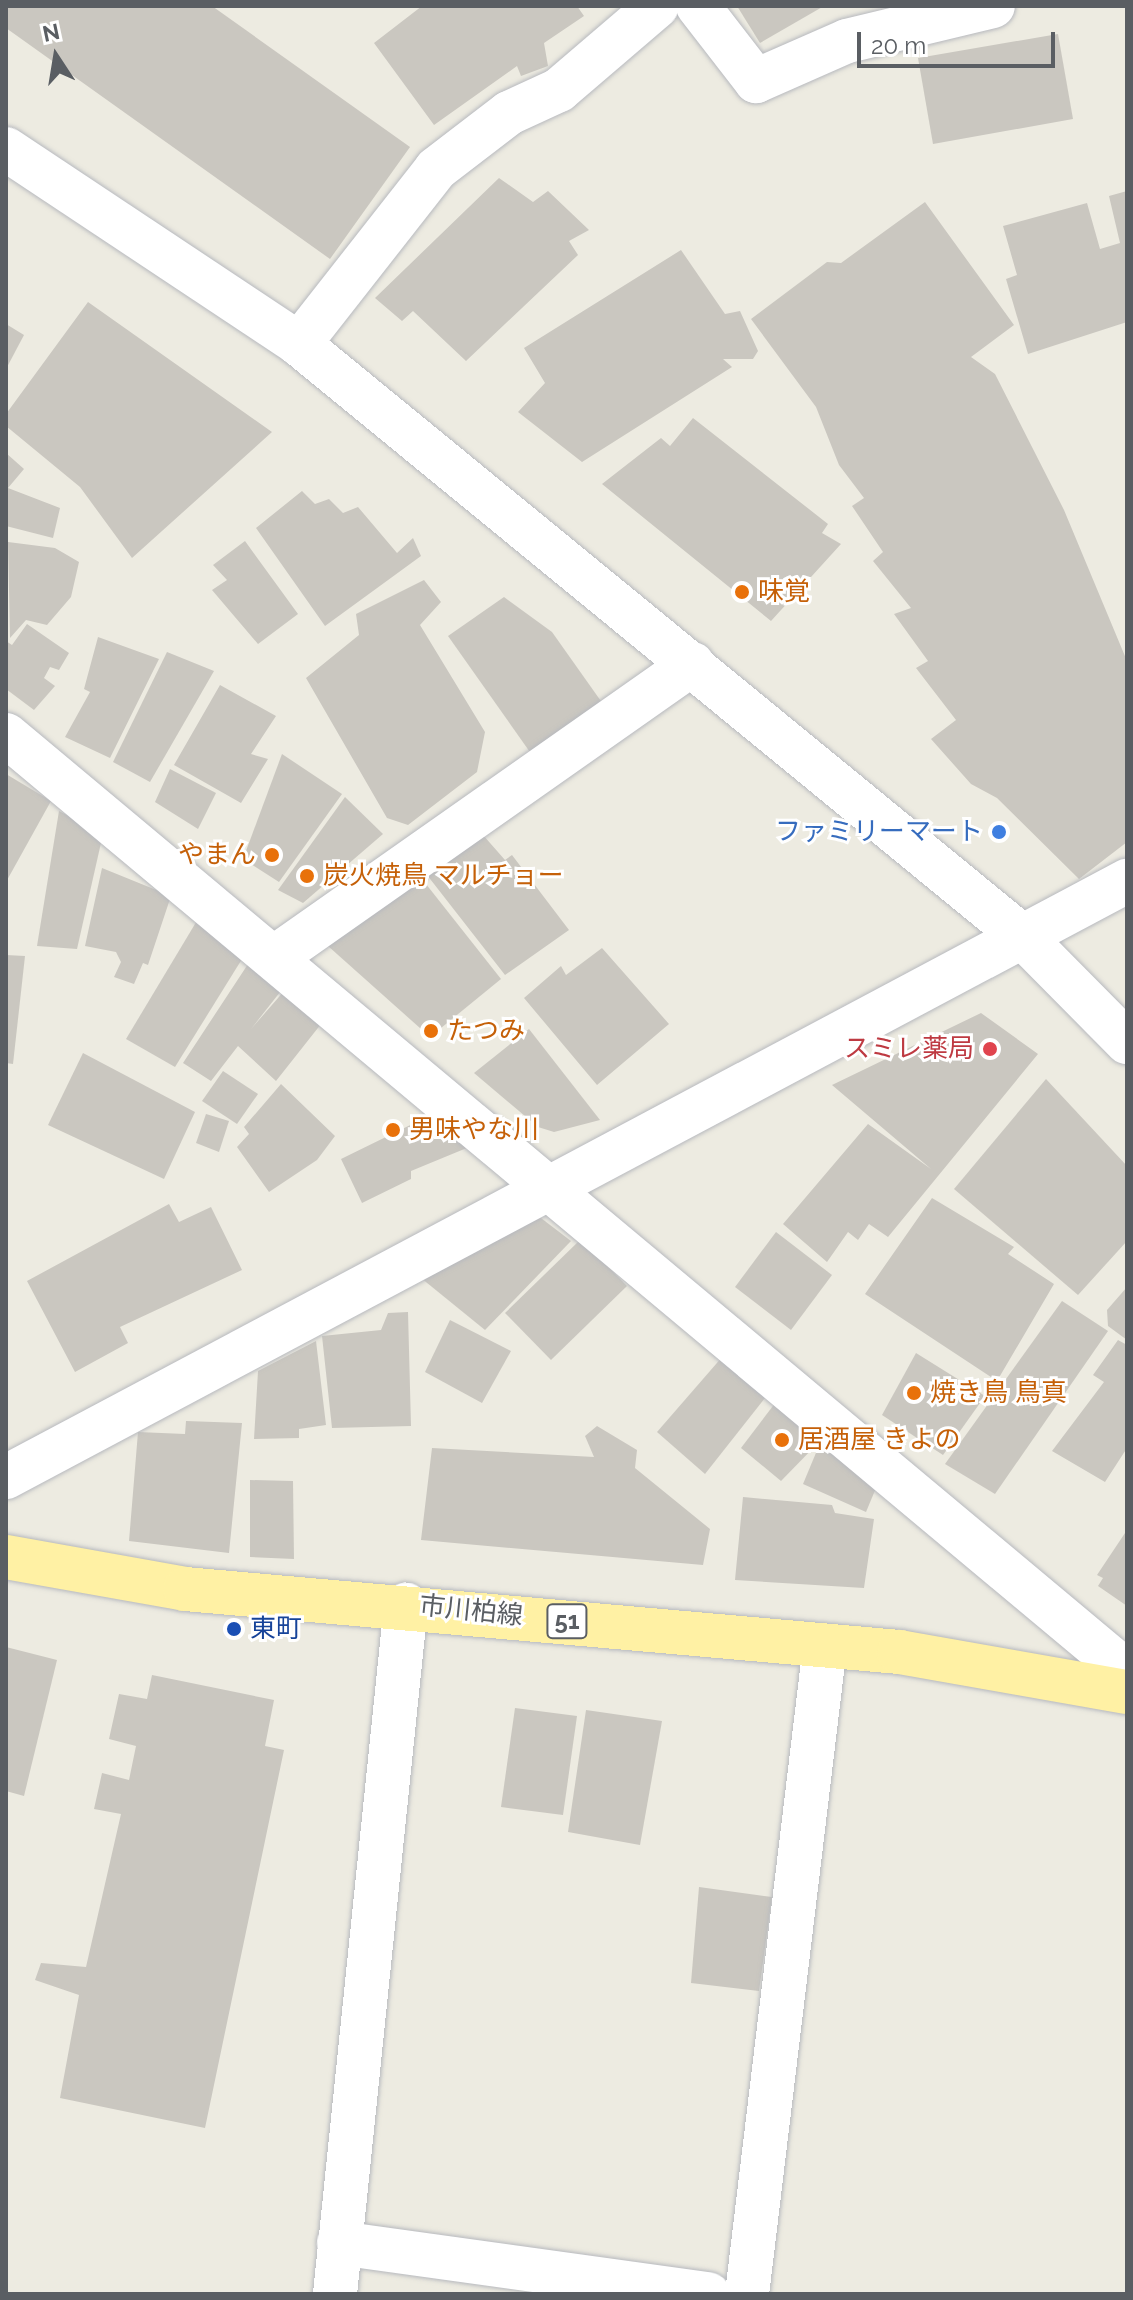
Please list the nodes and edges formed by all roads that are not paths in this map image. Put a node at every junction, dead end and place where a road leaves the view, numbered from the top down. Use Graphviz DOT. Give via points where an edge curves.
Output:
graph roads {
  1 [pos="657,6"];
  2 [pos="698,6"];
  3 [pos="981,7"];
  4 [pos="6,149"];
  5 [pos="299,344"];
  6 [pos="692,664"];
  7 [pos="6,735"];
  8 [pos="1127,881"];
  9 [pos="1023,937"];
  10 [pos="275,957"];
  11 [pos="1127,1042"];
  12 [pos="543,1187"];
  13 [pos="6,1477"];
  14 [pos="6,1557"];
  15 [pos="406,1605"];
  16 [pos="825,1646"];
  17 [pos="1127,1672"];
  18 [pos="1127,1692"];
  19 [pos="339,2243"];
  20 [pos="335,2294"];
  21 [pos="708,2294"];
  22 [pos="747,2294"];
  1 -- 5 [label="street" via="559,90 509,113 436,169"];
  2 -- 3 [label="street" via="756,81 847,41"];
  4 -- 5 [label="street"];
  5 -- 6 [label="street"];
  6 -- 9 [label="street"];
  6 -- 10 [label="street"];
  7 -- 10 [label="street"];
  8 -- 9 [label="street"];
  9 -- 11 [label="street"];
  9 -- 12 [label="street"];
  10 -- 12 [label="street"];
  12 -- 13 [label="street"];
  12 -- 17 [label="street"];
  14 -- 15 [label="main road, 市川柏線 / 51" via="185,1589"];
  15 -- 16 [label="main road, 市川柏線 / 51"];
  15 -- 19 [label="street"];
  16 -- 18 [label="main road, 市川柏線 / 51"];
  16 -- 22 [label="street"];
  19 -- 20 [label="street"];
  19 -- 21 [label="street"];
}
